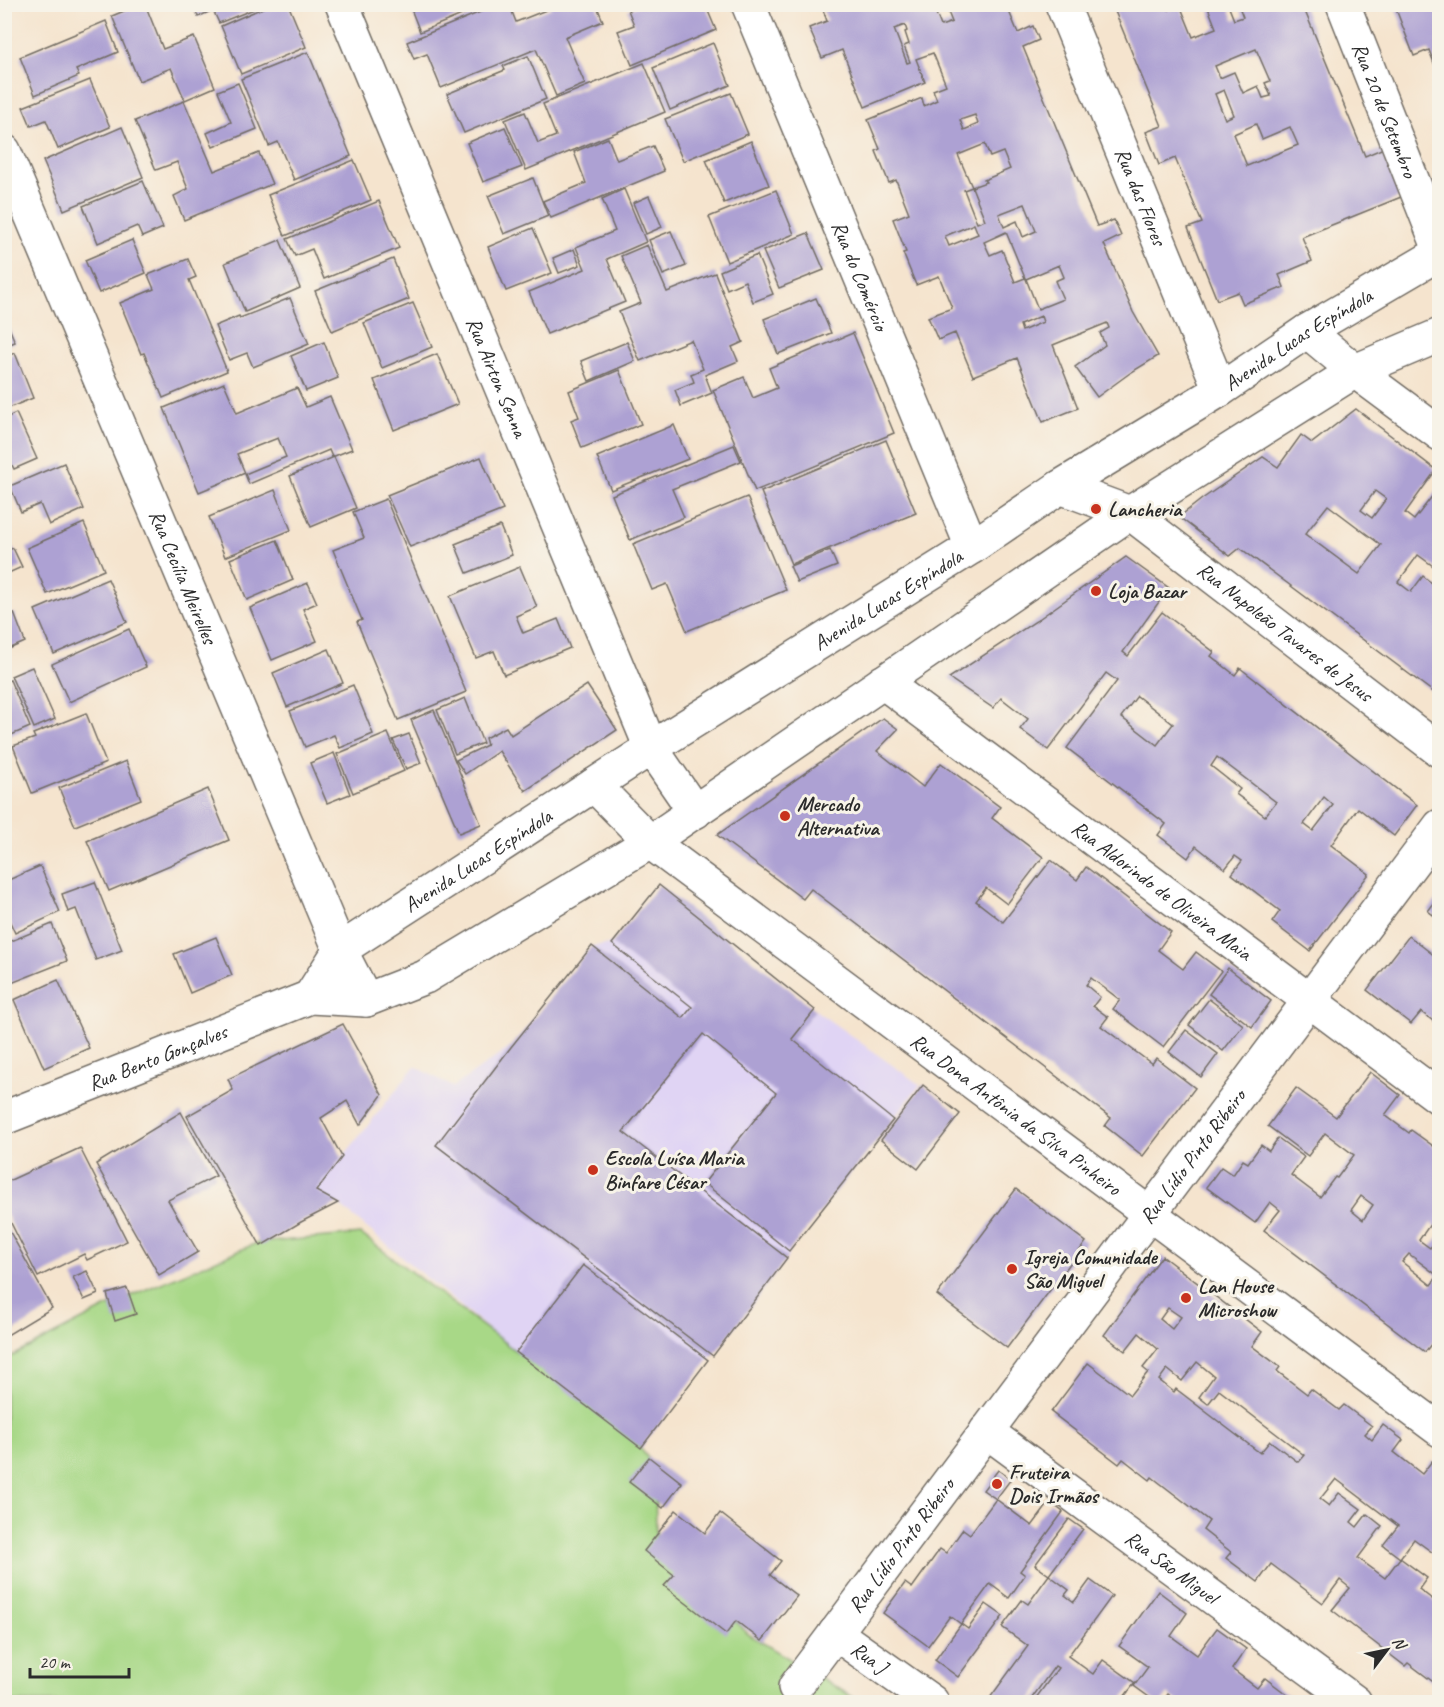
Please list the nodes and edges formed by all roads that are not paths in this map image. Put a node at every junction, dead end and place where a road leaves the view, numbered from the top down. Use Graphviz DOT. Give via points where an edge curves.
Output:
graph roads {
  1 [pos="342,4"];
  2 [pos="748,4"];
  3 [pos="1062,4"];
  4 [pos="1343,4"];
  5 [pos="4,151"];
  6 [pos="1440,252"];
  7 [pos="1307,331"];
  8 [pos="1440,334"];
  9 [pos="1355,371"];
  10 [pos="1220,390"];
  11 [pos="1440,434"];
  12 [pos="1060,487"];
  13 [pos="1130,513"];
  14 [pos="972,546"];
  15 [pos="883,682"];
  16 [pos="651,748"];
  17 [pos="1440,751"];
  18 [pos="594,785"];
  19 [pos="695,812"];
  20 [pos="1440,826"];
  21 [pos="650,842"];
  22 [pos="340,950"];
  23 [pos="310,997"];
  24 [pos="366,1000"];
  25 [pos="1309,1001"];
  26 [pos="1440,1098"];
  27 [pos="4,1118"];
  28 [pos="1149,1214"];
  29 [pos="986,1431"];
  30 [pos="1440,1431"];
  31 [pos="835,1633"];
  32 [pos="795,1687"];
  33 [pos="932,1702"];
  34 [pos="1355,1702"];
  1 -- 16 [label="street, Rua Airton Senna"];
  2 -- 14 [label="street, Rua do Comércio"];
  3 -- 10 [label="street, Rua das Flores"];
  4 -- 6 [label="street, Rua 20 de Setembro"];
  5 -- 22 [label="street, Rua Cecília Meirelles"];
  6 -- 7 [label="street, Avenida Lucas Espíndola"];
  7 -- 9 [label="street"];
  7 -- 10 [label="street, Avenida Lucas Espíndola"];
  8 -- 9 [label="street"];
  9 -- 11 [label="street"];
  9 -- 13 [label="street"];
  10 -- 12 [label="street, Avenida Lucas Espíndola"];
  12 -- 13 [label="street, Rua Napoleão Tavares de Jesus"];
  12 -- 14 [label="street, Avenida Lucas Espíndola"];
  13 -- 15 [label="street"];
  13 -- 17 [label="street, Rua Napoleão Tavares de Jesus"];
  14 -- 16 [label="street, Avenida Lucas Espíndola"];
  15 -- 19 [label="street"];
  15 -- 25 [label="street, Rua Aldorindo de Oliveira Maia"];
  16 -- 18 [label="street, Avenida Lucas Espíndola"];
  16 -- 19 [label="street, Rua Airton Senna"];
  18 -- 21 [label="street, Rua Dona Antônia da Silva Pinheiro"];
  18 -- 22 [label="street, Avenida Lucas Espíndola"];
  19 -- 21 [label="street"];
  20 -- 25 [label="street, Rua Lídio Pinto Ribeiro"];
  21 -- 24 [label="street" via="425,977"];
  21 -- 28 [label="street, Rua Dona Antônia da Silva Pinheiro"];
  22 -- 23 [label="street"];
  22 -- 24 [label="street, Rua Cecília Meirelles"];
  23 -- 24 [label="street, Rua Bento Gonçalves"];
  23 -- 27 [label="street, Rua Bento Gonçalves"];
  25 -- 26 [label="street, Rua Aldorindo de Oliveira Maia"];
  25 -- 28 [label="street, Rua Lídio Pinto Ribeiro"];
  28 -- 29 [label="street, Rua Lídio Pinto Ribeiro"];
  28 -- 30 [label="street, Rua Dona Antônia da Silva Pinheiro"];
  29 -- 31 [label="street, Rua Lídio Pinto Ribeiro"];
  29 -- 34 [label="street, Rua São Miguel"];
  31 -- 32 [label="street, Rua Lídio Pinto Ribeiro"];
  31 -- 33 [label="street, Rua J"];
}
